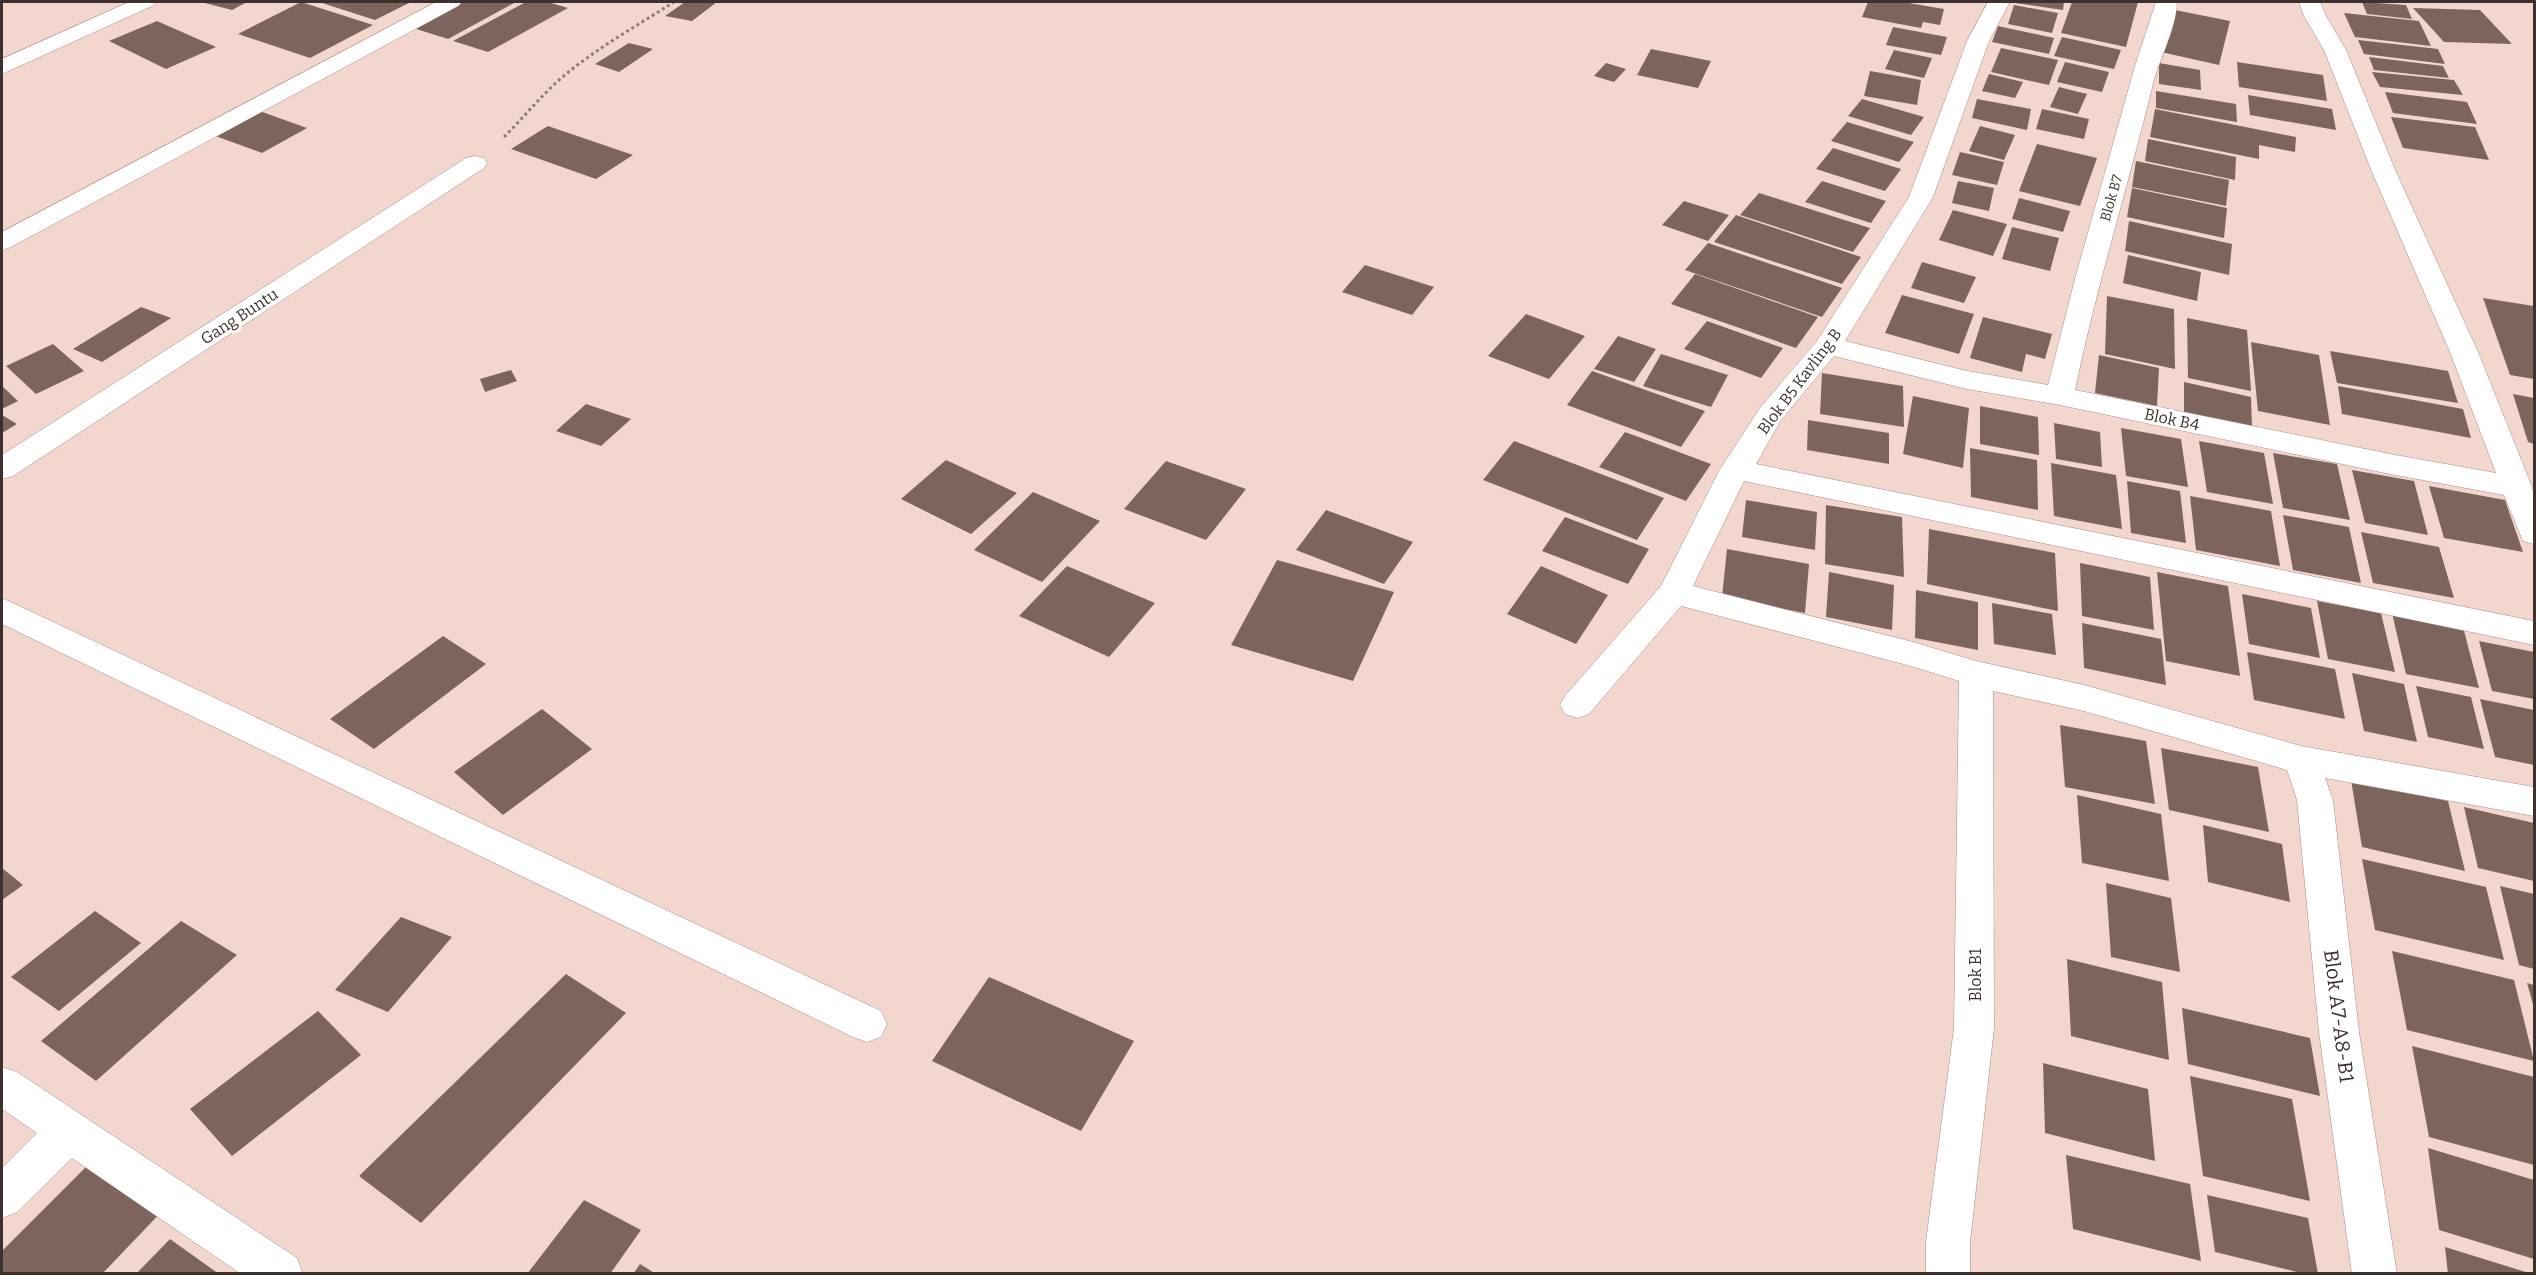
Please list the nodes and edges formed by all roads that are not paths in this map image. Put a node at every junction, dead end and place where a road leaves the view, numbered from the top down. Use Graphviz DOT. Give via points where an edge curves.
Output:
graph roads {
  1 [pos="146,2"];
  2 [pos="451,2"];
  3 [pos="2000,2"];
  4 [pos="2167,2"];
  5 [pos="2310,2"];
  6 [pos="2,67"];
  7 [pos="475,163"];
  8 [pos="2,242"];
  9 [pos="1828,346"];
  10 [pos="2060,396"];
  11 [pos="2,469"];
  12 [pos="1737,470"];
  13 [pos="2517,487"];
  14 [pos="2535,533"];
  15 [pos="1674,593"];
  16 [pos="2,610"];
  17 [pos="2535,633"];
  18 [pos="1976,674"];
  19 [pos="1577,705"];
  20 [pos="2301,760"];
  21 [pos="2535,801"];
  22 [pos="867,1024"];
  23 [pos="2,1086"];
  24 [pos="69,1131"];
  25 [pos="2,1197"];
  26 [pos="281,1274"];
  27 [pos="1948,1274"];
  28 [pos="2375,1274"];
  1 -- 6 [label="street"];
  2 -- 8 [label="street"];
  3 -- 9 [label="street, Blok B5 Kavling B" via="1978,41 1921,197"];
  4 -- 10 [label="street, Blok B7" via="2073,330"];
  5 -- 13 [label="street" via="2335,50"];
  7 -- 11 [label="street, Gang Buntu"];
  9 -- 10 [label="street, Blok B4" via="1967,380"];
  9 -- 12 [label="street, Blok B5 Kavling B" via="1770,415"];
  10 -- 13 [label="street, Blok B4"];
  12 -- 15 [label="street, Blok B5 Kavling B"];
  12 -- 17 [label="street"];
  13 -- 14 [label="street"];
  15 -- 18 [label="street"];
  15 -- 19 [label="street, Blok B5 Kavling B"];
  16 -- 22 [label="street"];
  18 -- 20 [label="street" via="2084,698"];
  18 -- 27 [label="street, Blok B1" via="1974,1028 1948,1242"];
  20 -- 21 [label="street"];
  20 -- 28 [label="street, Blok A7-A8-B1" via="2314,800 2339,1032"];
  23 -- 24 [label="street"];
  24 -- 25 [label="street"];
  24 -- 26 [label="street"];
}
